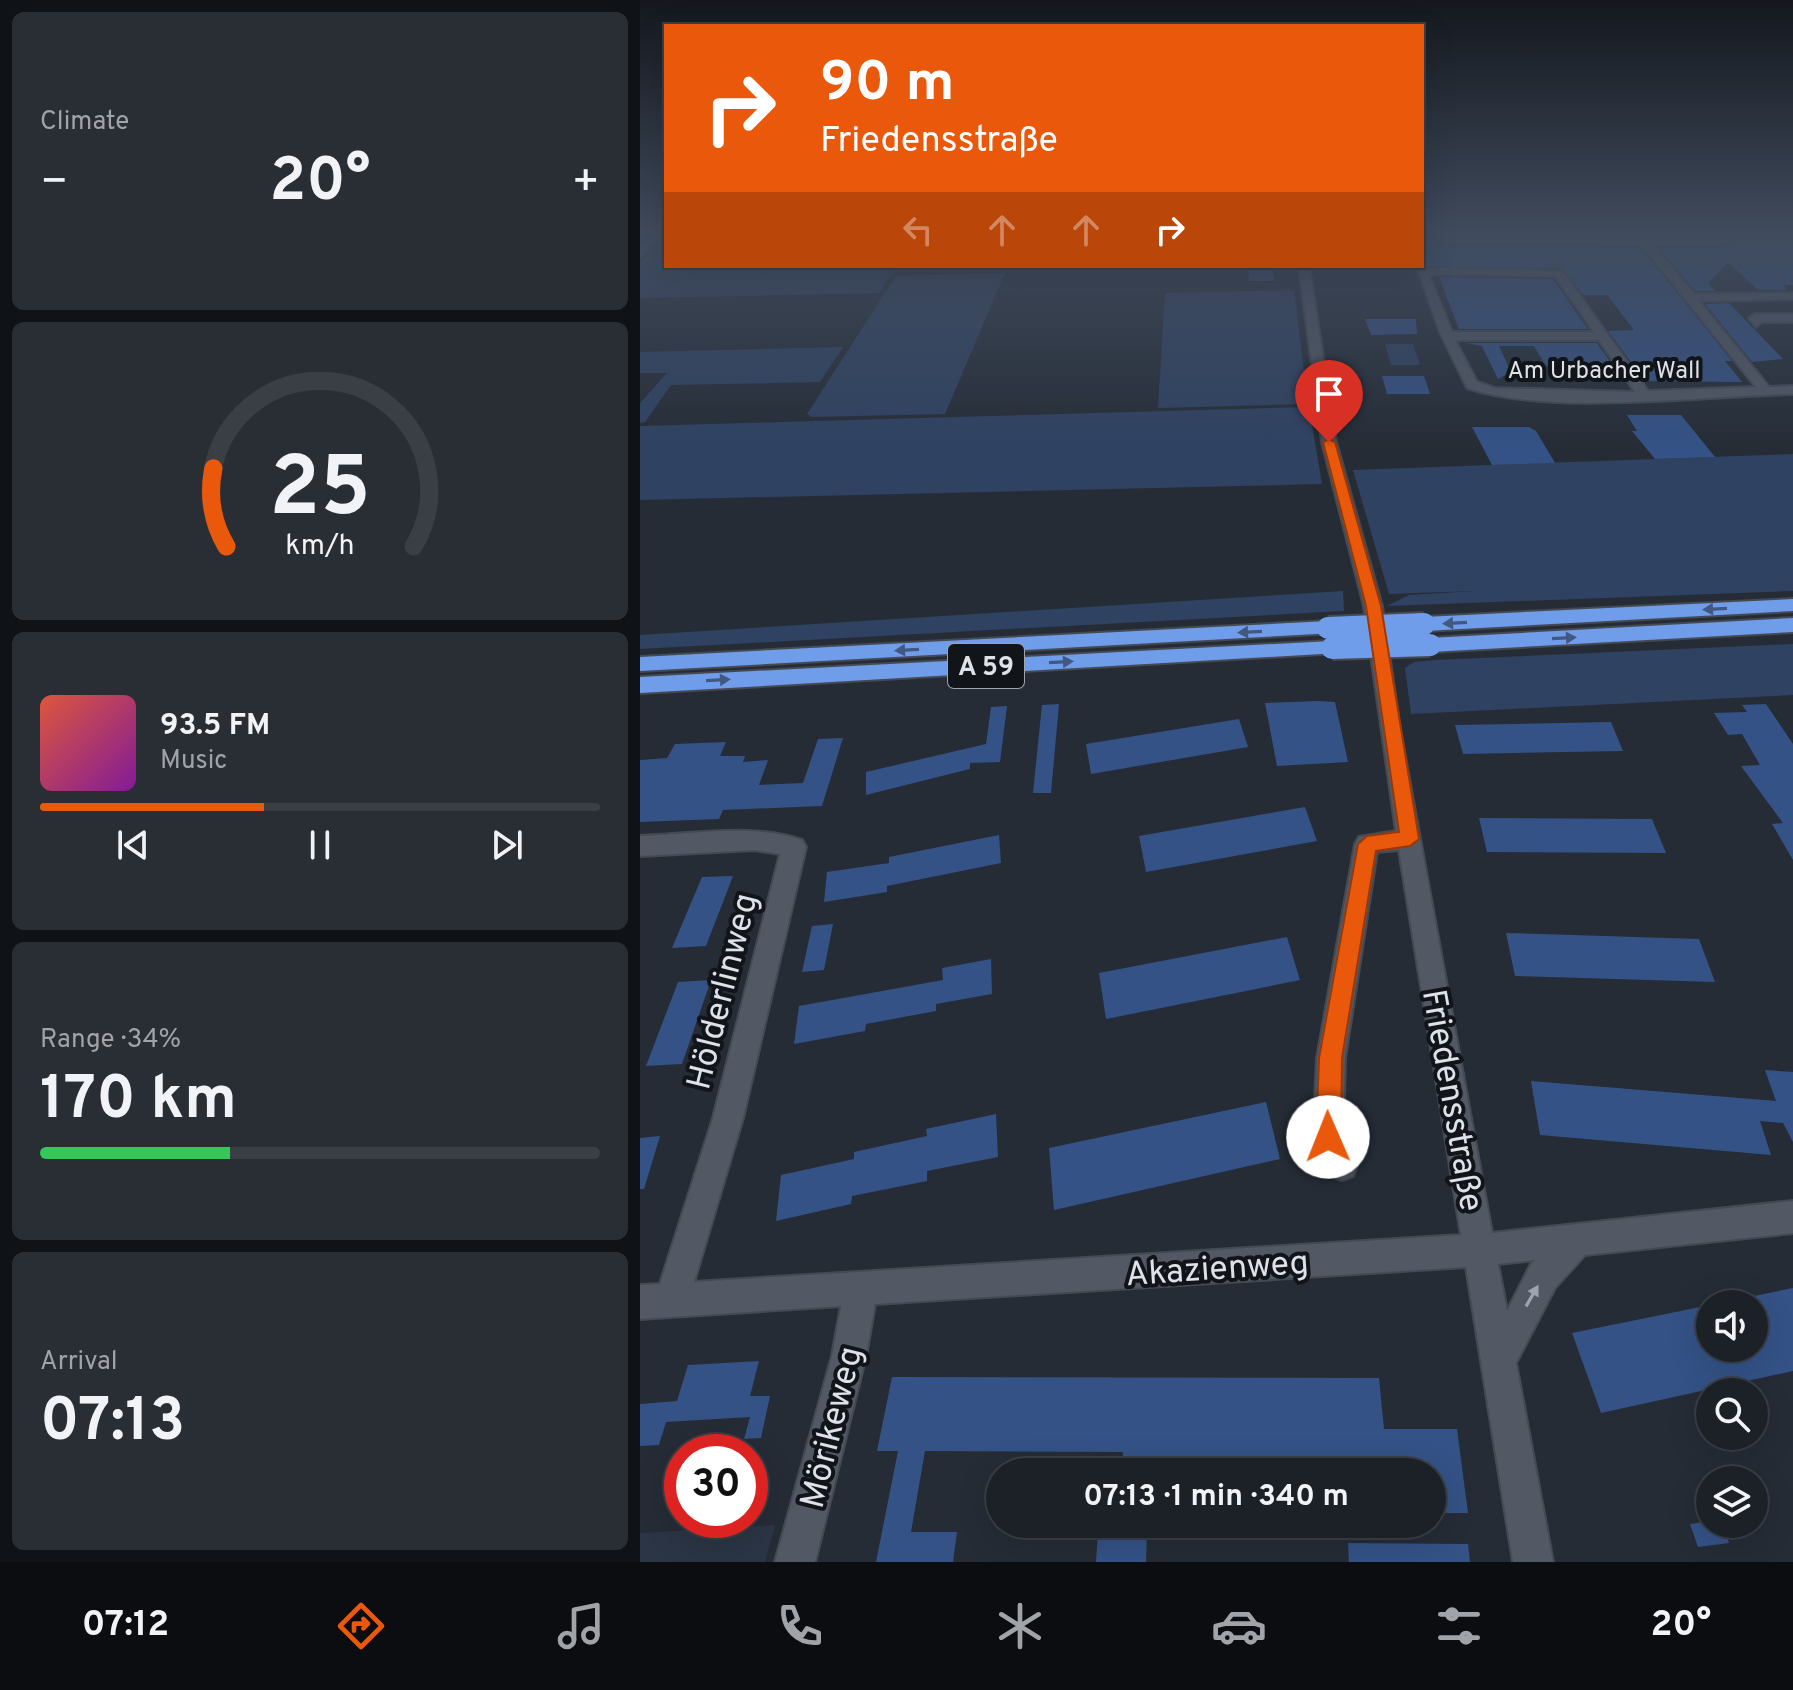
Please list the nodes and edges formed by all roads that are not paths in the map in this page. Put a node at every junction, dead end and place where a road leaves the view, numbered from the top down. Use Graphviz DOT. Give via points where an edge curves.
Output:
graph roads {
  1 [pos="1310,306"];
  2 [pos="1436,306"];
  3 [pos="1581,306"];
  4 [pos="1697,306"];
  5 [pos="1793,318"];
  6 [pos="1756,323"];
  7 [pos="1449,336"];
  8 [pos="1603,336"];
  9 [pos="1765,390"];
  10 [pos="1793,390"];
  11 [pos="1643,394"];
  12 [pos="1793,605"];
  13 [pos="1793,625"];
  14 [pos="1427,634"];
  15 [pos="1330,638"];
  16 [pos="640,664"];
  17 [pos="640,685"];
  18 [pos="1410,839"];
  19 [pos="640,846"];
  20 [pos="1342,1165"];
  21 [pos="1793,1217"];
  22 [pos="1578,1239"];
  23 [pos="1480,1250"];
  24 [pos="861,1290"];
  25 [pos="656,1301"];
  26 [pos="1499,1361"];
  27 [pos="795,1562"];
  28 [pos="1533,1562"];
  1 -- 18 [label="street, Friedensstraße" via="1329,442 1373,606"];
  2 -- 7 [label="street, Am Urbacher Wall"];
  3 -- 8 [label="street, Am Urbacher Wall"];
  4 -- 9 [label="street"];
  5 -- 6 [label="street" via="1755,318"];
  7 -- 8 [label="street, Am Urbacher Wall"];
  7 -- 11 [label="street, Am Urbacher Wall" via="1466,379 1485,391"];
  8 -- 11 [label="street"];
  9 -- 10 [label="street, Am Urbacher Wall"];
  9 -- 11 [label="street, Am Urbacher Wall"];
  12 -- 14 [label="highway, A 59, one-way"];
  14 -- 13 [label="highway, A 59, one-way"];
  14 -- 15 [label="highway, A 59, bridge"];
  15 -- 16 [label="highway, A 59, one-way"];
  17 -- 15 [label="highway, A 59, one-way"];
  18 -- 20 [label="street" via="1367,844 1330,1071 1328,1137"];
  18 -- 23 [label="street, Friedensstraße"];
  19 -- 25 [label="street, Hölderlinweg" via="754,841 794,847 728,1118"];
  21 -- 22 [label="street, Akazienweg"];
  22 -- 23 [label="street, Akazienweg"];
  26 -- 22 [label="street, one-way" via="1543,1276"];
  23 -- 24 [label="street, Akazienweg"];
  23 -- 26 [label="street, Friedensstraße"];
  24 -- 25 [label="street, Akazienweg"];
  24 -- 27 [label="street, Mörikeweg"];
  26 -- 28 [label="street, Friedensstraße"];
}
